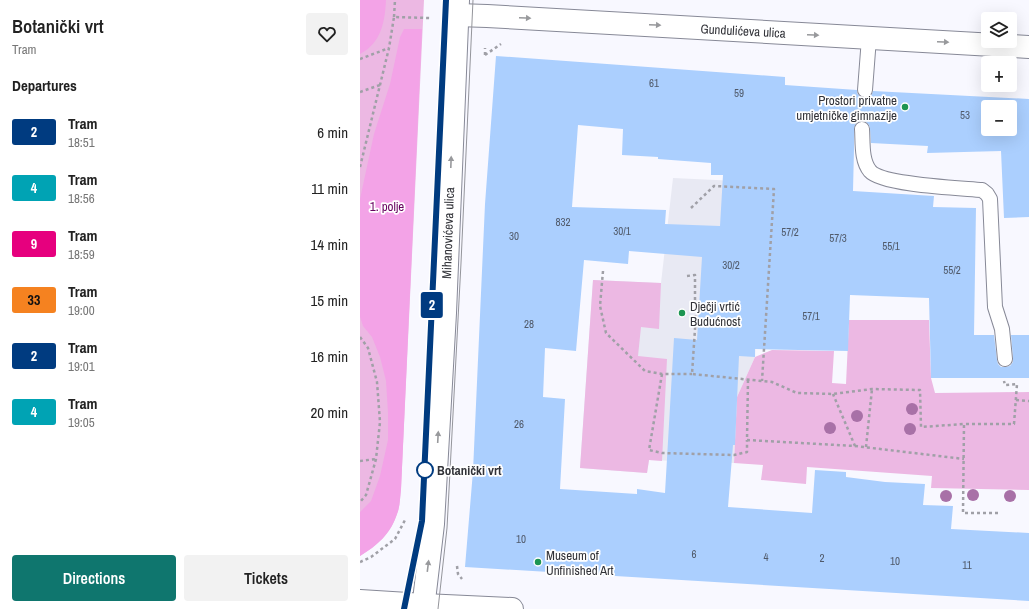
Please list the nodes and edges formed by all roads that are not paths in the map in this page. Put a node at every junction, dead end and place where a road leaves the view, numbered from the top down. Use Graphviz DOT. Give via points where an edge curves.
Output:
graph roads {
  1 [pos="458,7"];
  2 [pos="869,38"];
  3 [pos="1029,47"];
  4 [pos="865,90"];
  5 [pos="862,129"];
  6 [pos="1004,359"];
  7 [pos="360,601"];
  8 [pos="424,607"];
  9 [pos="512,609"];
  1 -- 2 [label="street, Gundulićeva ulica, one-way" via="487,16"];
  8 -- 1 [label="street, Mihanovićeva ulica, one-way" via="434,516"];
  2 -- 3 [label="street, Gundulićeva ulica, one-way"];
  2 -- 4 [label="lane"];
  5 -- 6 [label="lane" via="865,163 871,172 881,178 909,184 982,190 988,194 995,307 1002,329"];
  7 -- 8 [label="street"];
  8 -- 9 [label="street"];
}
